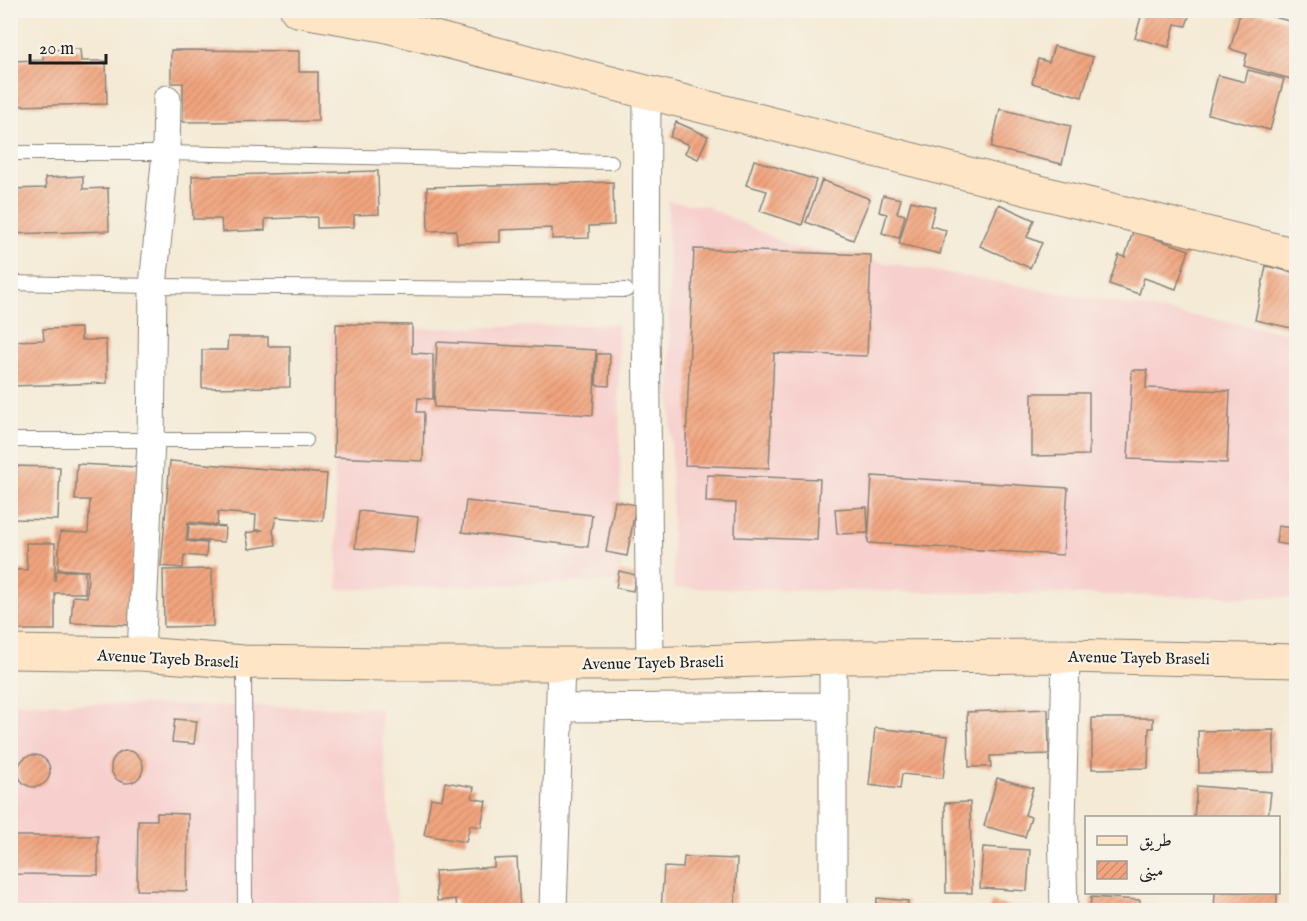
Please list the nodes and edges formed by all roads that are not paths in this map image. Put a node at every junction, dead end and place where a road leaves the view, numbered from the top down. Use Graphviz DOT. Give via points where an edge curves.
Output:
graph roads {
  1 [pos="297,10"];
  2 [pos="647,90"];
  3 [pos="167,99"];
  4 [pos="10,153"];
  5 [pos="166,153"];
  6 [pos="611,162"];
  7 [pos="1296,255"];
  8 [pos="10,283"];
  9 [pos="153,286"];
  10 [pos="626,290"];
  11 [pos="10,440"];
  12 [pos="151,440"];
  13 [pos="306,441"];
  14 [pos="10,652"];
  15 [pos="141,654"];
  16 [pos="1066,656"];
  17 [pos="833,657"];
  18 [pos="1296,661"];
  19 [pos="244,662"];
  20 [pos="561,664"];
  21 [pos="650,664"];
  22 [pos="833,706"];
  23 [pos="560,708"];
  24 [pos="245,910"];
  25 [pos="553,910"];
  26 [pos="833,910"];
  27 [pos="1064,910"];
  1 -- 2 [label="main road" via="383,25"];
  2 -- 7 [label="main road"];
  2 -- 21 [label="street"];
  3 -- 5 [label="street"];
  4 -- 5 [label="lane"];
  5 -- 6 [label="lane"];
  5 -- 9 [label="street"];
  8 -- 9 [label="lane"];
  9 -- 10 [label="lane"];
  9 -- 12 [label="street"];
  11 -- 12 [label="lane"];
  12 -- 13 [label="lane"];
  12 -- 15 [label="street"];
  14 -- 15 [label="main road, Avenue Tayeb Braseli"];
  15 -- 19 [label="main road, Avenue Tayeb Braseli"];
  16 -- 17 [label="main road, Avenue Tayeb Braseli"];
  16 -- 18 [label="main road, Avenue Tayeb Braseli"];
  16 -- 27 [label="street"];
  17 -- 21 [label="main road, Avenue Tayeb Braseli"];
  17 -- 22 [label="street"];
  19 -- 20 [label="main road, Avenue Tayeb Braseli"];
  19 -- 24 [label="lane"];
  20 -- 21 [label="main road, Avenue Tayeb Braseli"];
  20 -- 23 [label="street"];
  22 -- 23 [label="street"];
  22 -- 26 [label="street"];
  23 -- 25 [label="street"];
}
